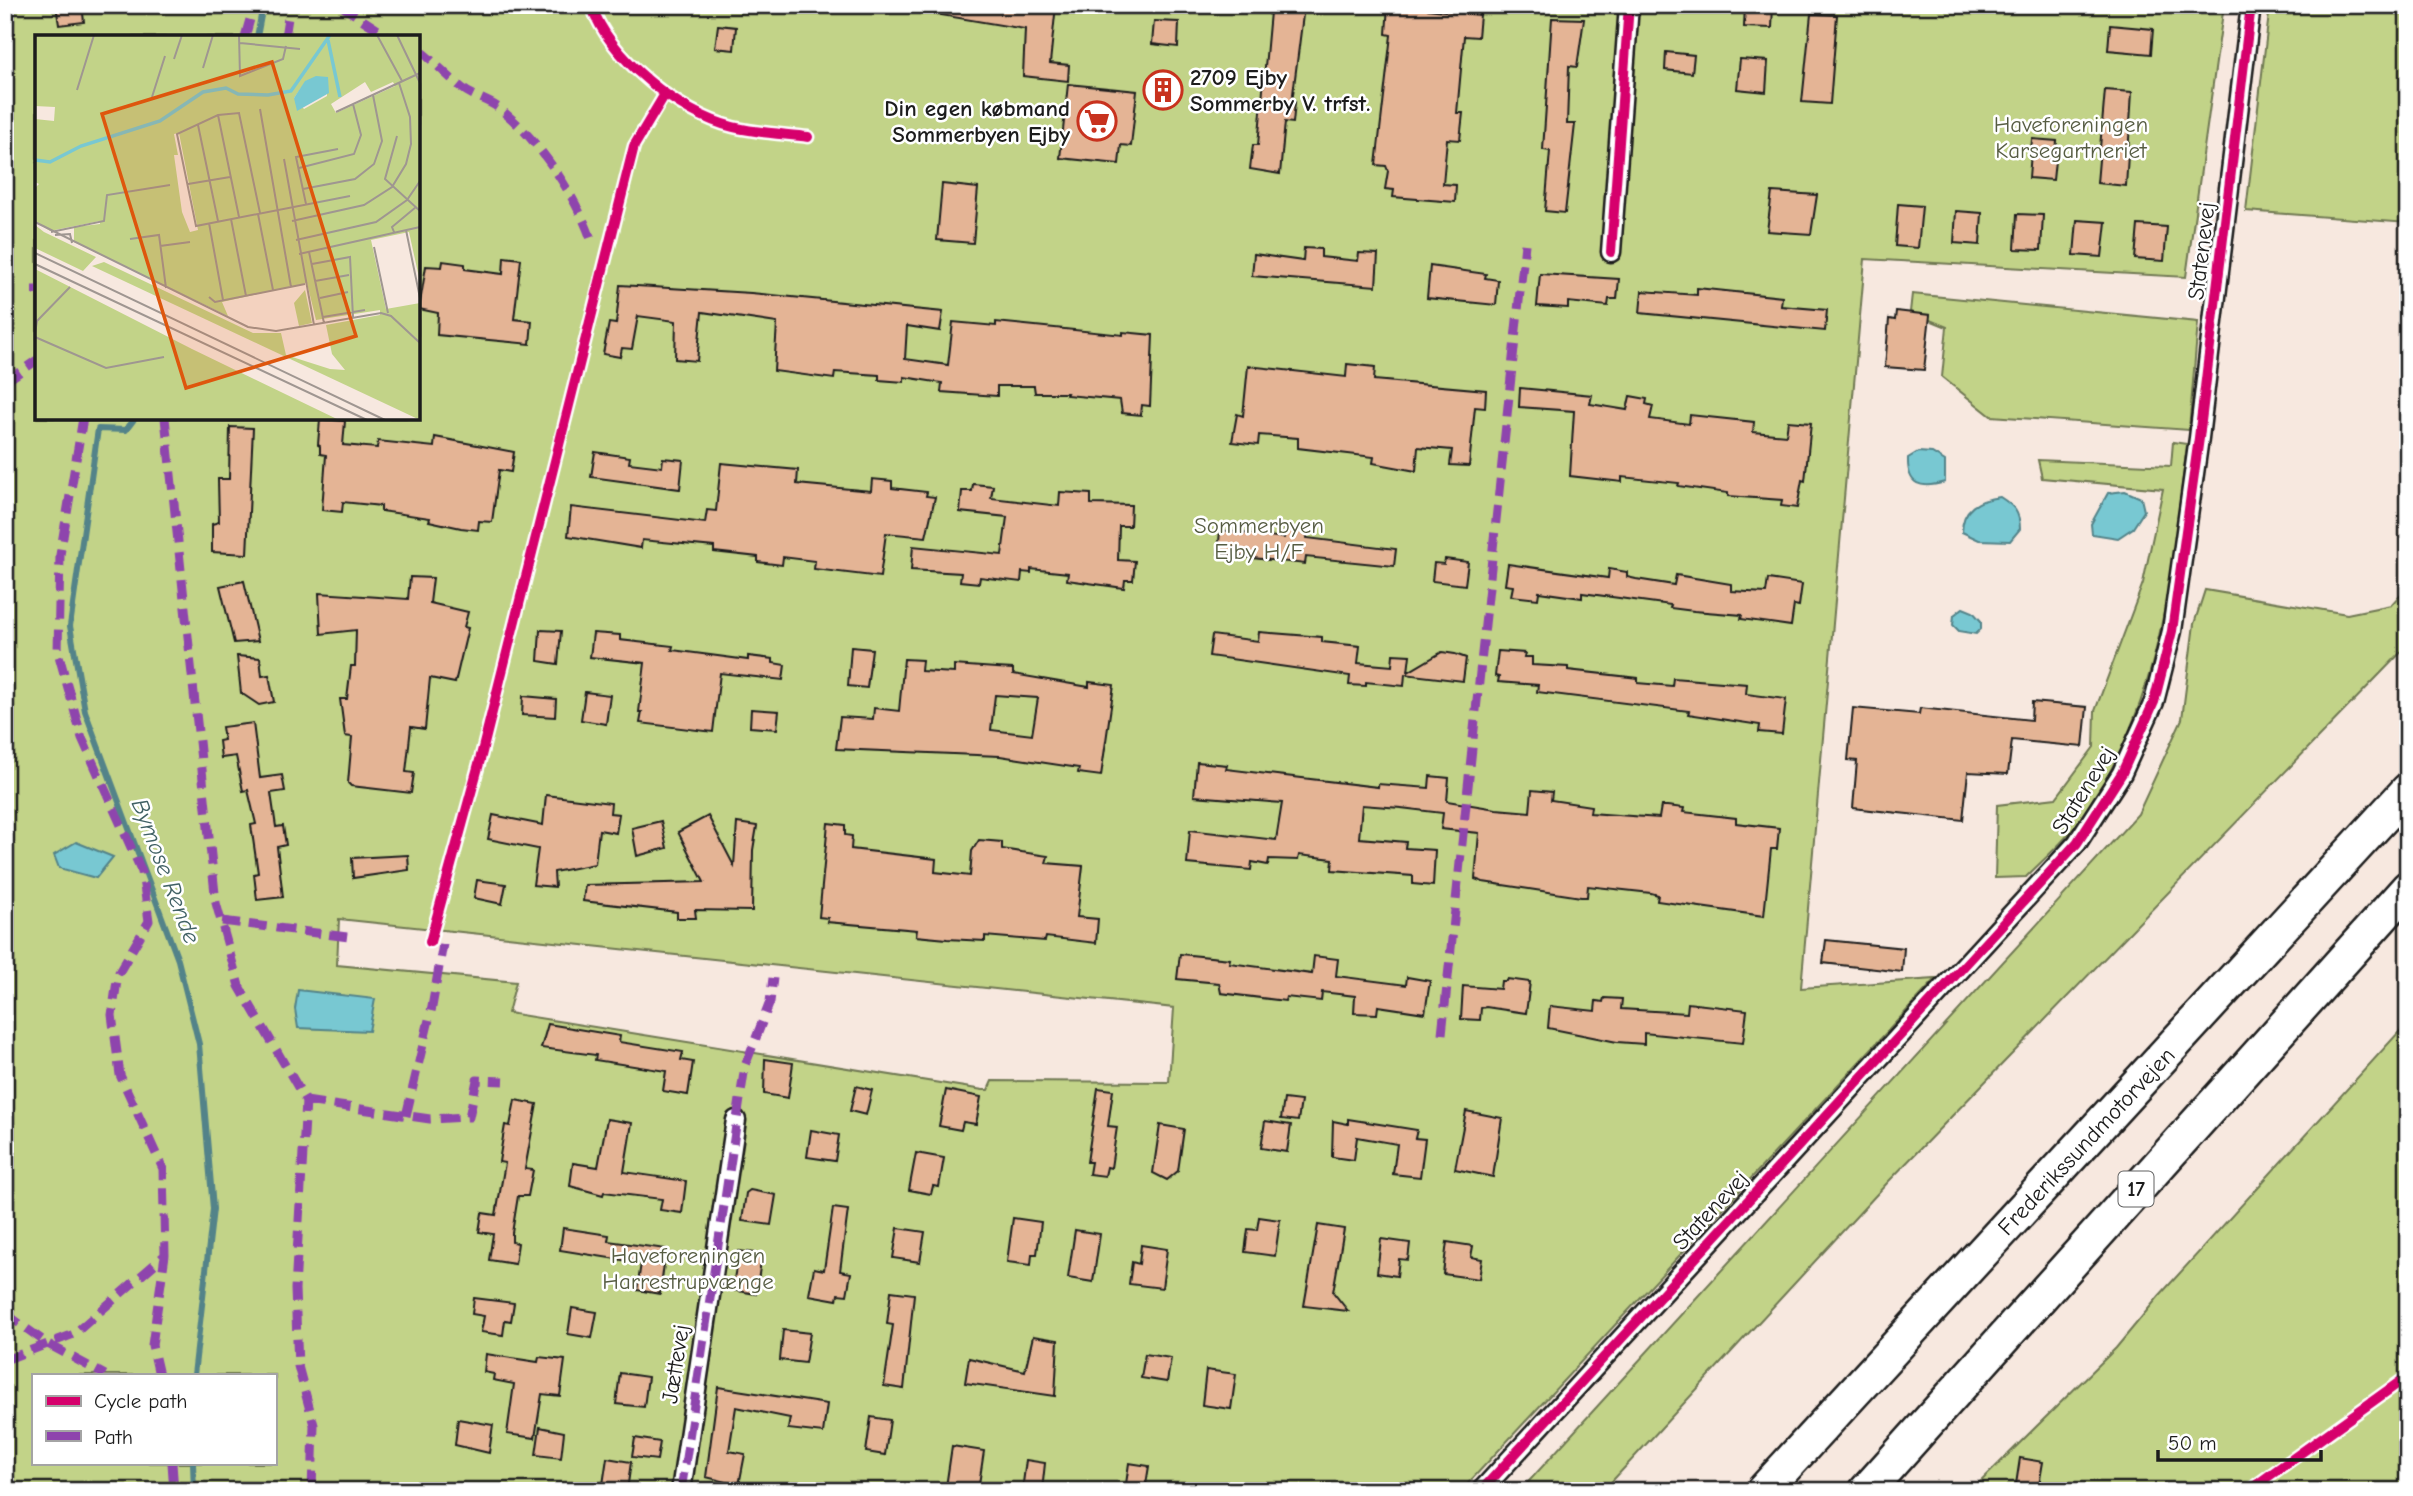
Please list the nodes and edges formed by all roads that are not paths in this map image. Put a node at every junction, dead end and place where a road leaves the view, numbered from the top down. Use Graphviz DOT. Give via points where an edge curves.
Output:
graph roads {
  1 [pos="1629,5"];
  2 [pos="2251,5"];
  3 [pos="1611,252"];
  4 [pos="2408,790"];
  5 [pos="2408,888"];
  6 [pos="736,1120"];
  7 [pos="681,1491"];
  8 [pos="1481,1491"];
  9 [pos="1763,1491"];
  10 [pos="1866,1491"];
  1 -- 3 [label="street"];
  2 -- 8 [label="street, Statenevej" via="2172,631 2154,702 2122,773 2077,843"];
  4 -- 9 [label="highway, Frederikssundmotorvejen"];
  5 -- 10 [label="highway, 17"];
  6 -- 7 [label="street, Jættevej"];
}
